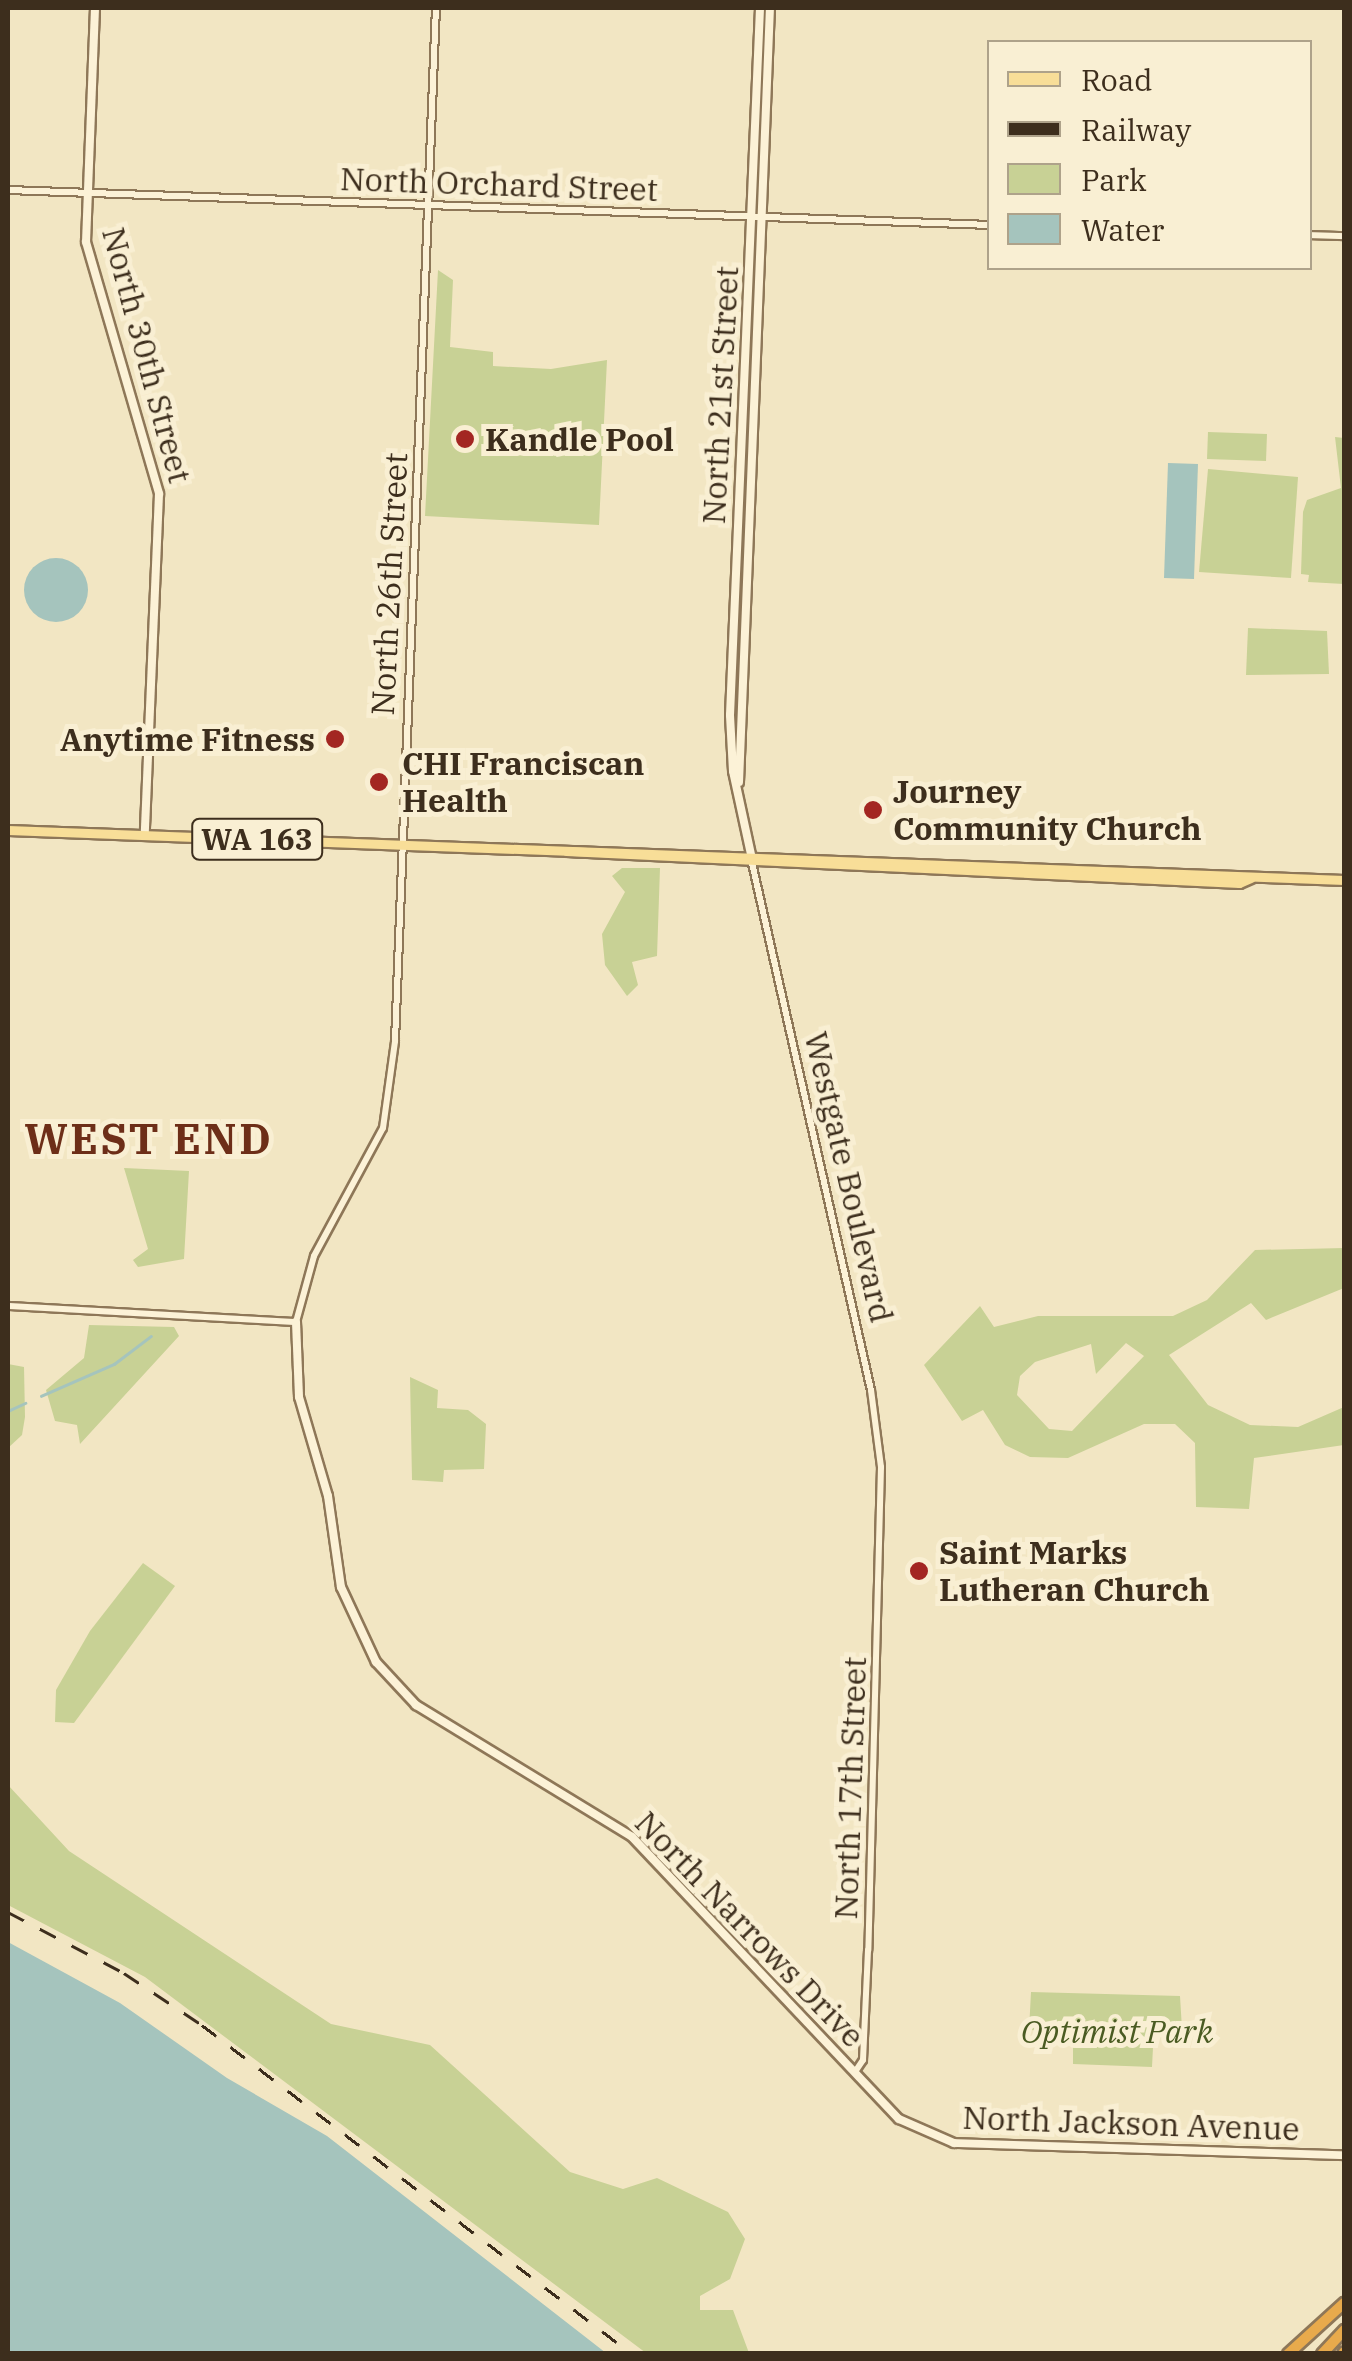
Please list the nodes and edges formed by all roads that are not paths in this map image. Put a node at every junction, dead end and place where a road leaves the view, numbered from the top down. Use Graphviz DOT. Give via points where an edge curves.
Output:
graph roads {
  1 [pos="95,8"];
  2 [pos="436,8"];
  3 [pos="760,8"];
  4 [pos="770,8"];
  5 [pos="8,190"];
  6 [pos="86,194"];
  7 [pos="430,208"];
  8 [pos="753,218"];
  9 [pos="764,218"];
  10 [pos="987,225"];
  11 [pos="1312,235"];
  12 [pos="1344,236"];
  13 [pos="739,782"];
  14 [pos="8,830"];
  15 [pos="145,835"];
  16 [pos="404,845"];
  17 [pos="752,859"];
  18 [pos="1344,880"];
  19 [pos="8,1306"];
  20 [pos="296,1322"];
  21 [pos="882,1504"];
  22 [pos="854,2072"];
  23 [pos="918,2132"];
  24 [pos="1344,2155"];
  25 [pos="1344,2303"];
  26 [pos="1344,2330"];
  27 [pos="1288,2354"];
  28 [pos="1322,2354"];
  1 -- 6 [label="main road, North 30th Street"];
  2 -- 7 [label="street, North 26th Street"];
  3 -- 8 [label="main road, North 21st Street"];
  4 -- 9 [label="main road, North 21st Street"];
  5 -- 6 [label="street, North Orchard Street"];
  6 -- 7 [label="street, North Orchard Street"];
  6 -- 15 [label="main road, North 30th Street" via="86,242 160,494"];
  7 -- 8 [label="street, North Orchard Street"];
  7 -- 16 [label="street, North 26th Street"];
  8 -- 9 [label="street, North Orchard Street"];
  8 -- 13 [label="main road, North 21st Street" via="730,695"];
  9 -- 10 [label="street, North Orchard Street"];
  9 -- 13 [label="main road, North 21st Street"];
  11 -- 12 [label="street"];
  13 -- 17 [label="main road, North 21st Street"];
  14 -- 15 [label="main road, WA 163"];
  15 -- 16 [label="main road, WA 163"];
  16 -- 17 [label="main road, WA 163"];
  16 -- 20 [label="street, North 26th Street" via="386,1118 314,1256"];
  17 -- 18 [label="main road, WA 163"];
  17 -- 21 [label="street, Westgate Boulevard" via="871,1390"];
  19 -- 20 [label="street"];
  20 -- 22 [label="main road, North Narrows Drive" via="299,1397 328,1496 341,1586 376,1662 416,1705 632,1837"];
  21 -- 22 [label="street, North 17th Street" via="865,2020 863,2060"];
  22 -- 23 [label="main road, North Narrows Drive"];
  23 -- 24 [label="main road, North Jackson Avenue" via="954,2143"];
  25 -- 27 [label="highway"];
  26 -- 28 [label="highway"];
}
